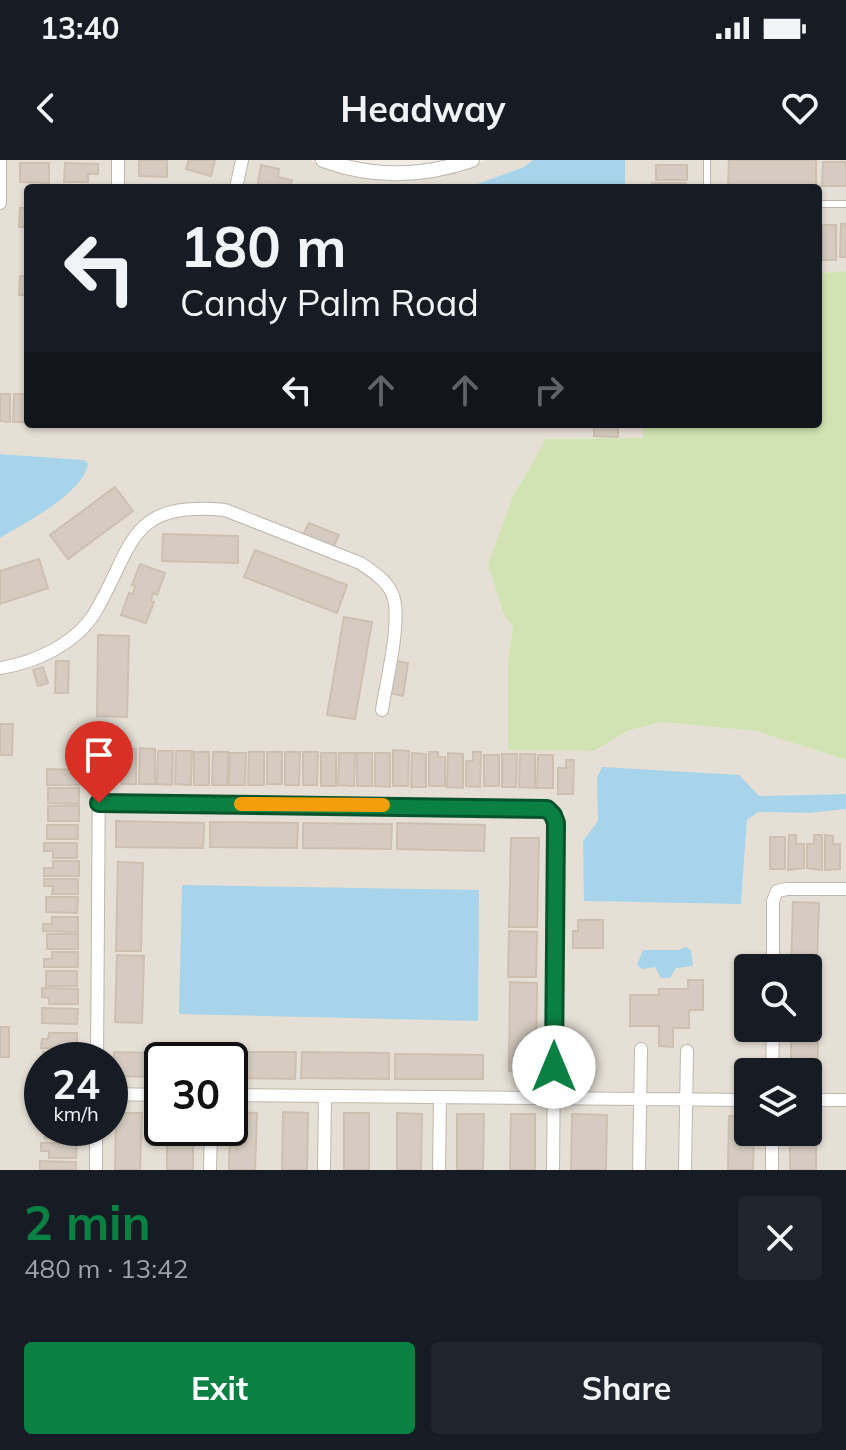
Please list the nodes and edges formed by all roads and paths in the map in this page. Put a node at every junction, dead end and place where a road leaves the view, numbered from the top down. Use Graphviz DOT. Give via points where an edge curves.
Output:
graph roads {
  1 [pos="0,160"];
  2 [pos="118,160"];
  3 [pos="242,160"];
  4 [pos="323,160"];
  5 [pos="472,160"];
  6 [pos="707,160"];
  7 [pos="118,184"];
  8 [pos="237,184"];
  9 [pos="707,184"];
  10 [pos="0,203"];
  11 [pos="822,204"];
  12 [pos="846,204"];
  13 [pos="0,668"];
  14 [pos="382,710"];
  15 [pos="99,763"];
  16 [pos="99,803"];
  17 [pos="846,889"];
  18 [pos="773,954"];
  19 [pos="97,1042"];
  20 [pos="641,1049"];
  21 [pos="687,1051"];
  22 [pos="248,1095"];
  23 [pos="325,1096"];
  24 [pos="440,1097"];
  25 [pos="554,1098"];
  26 [pos="640,1098"];
  27 [pos="686,1099"];
  28 [pos="734,1100"];
  29 [pos="822,1100"];
  30 [pos="846,1100"];
  31 [pos="96,1146"];
  32 [pos="211,1146"];
  33 [pos="772,1146"];
  34 [pos="96,1170"];
  35 [pos="210,1170"];
  36 [pos="324,1170"];
  37 [pos="439,1170"];
  38 [pos="553,1170"];
  39 [pos="639,1170"];
  40 [pos="685,1170"];
  41 [pos="772,1170"];
  1 -- 10 [label="street"];
  2 -- 7 [label="street"];
  3 -- 8 [label="street"];
  4 -- 5 [label="street" via="370,172 401,173"];
  6 -- 9 [label="lane"];
  11 -- 12 [label="lane"];
  13 -- 14 [label="street" via="32,661 75,635 93,616 126,547 155,517 203,508 225,510 360,563 391,590 397,609"];
  15 -- 16 [label="street"];
  16 -- 19 [label="street"];
  16 -- 25 [label="street" via="547,809 556,823"];
  17 -- 18 [label="street" via="777,891"];
  20 -- 26 [label="street"];
  21 -- 27 [label="street"];
  22 -- 23 [label="street"];
  23 -- 24 [label="street"];
  23 -- 36 [label="street"];
  24 -- 25 [label="street"];
  24 -- 37 [label="street"];
  25 -- 26 [label="street"];
  25 -- 38 [label="street"];
  26 -- 27 [label="street"];
  26 -- 39 [label="street"];
  27 -- 28 [label="street"];
  27 -- 40 [label="street"];
  29 -- 30 [label="street"];
  31 -- 34 [label="street"];
  32 -- 35 [label="street"];
  33 -- 41 [label="street"];
}
